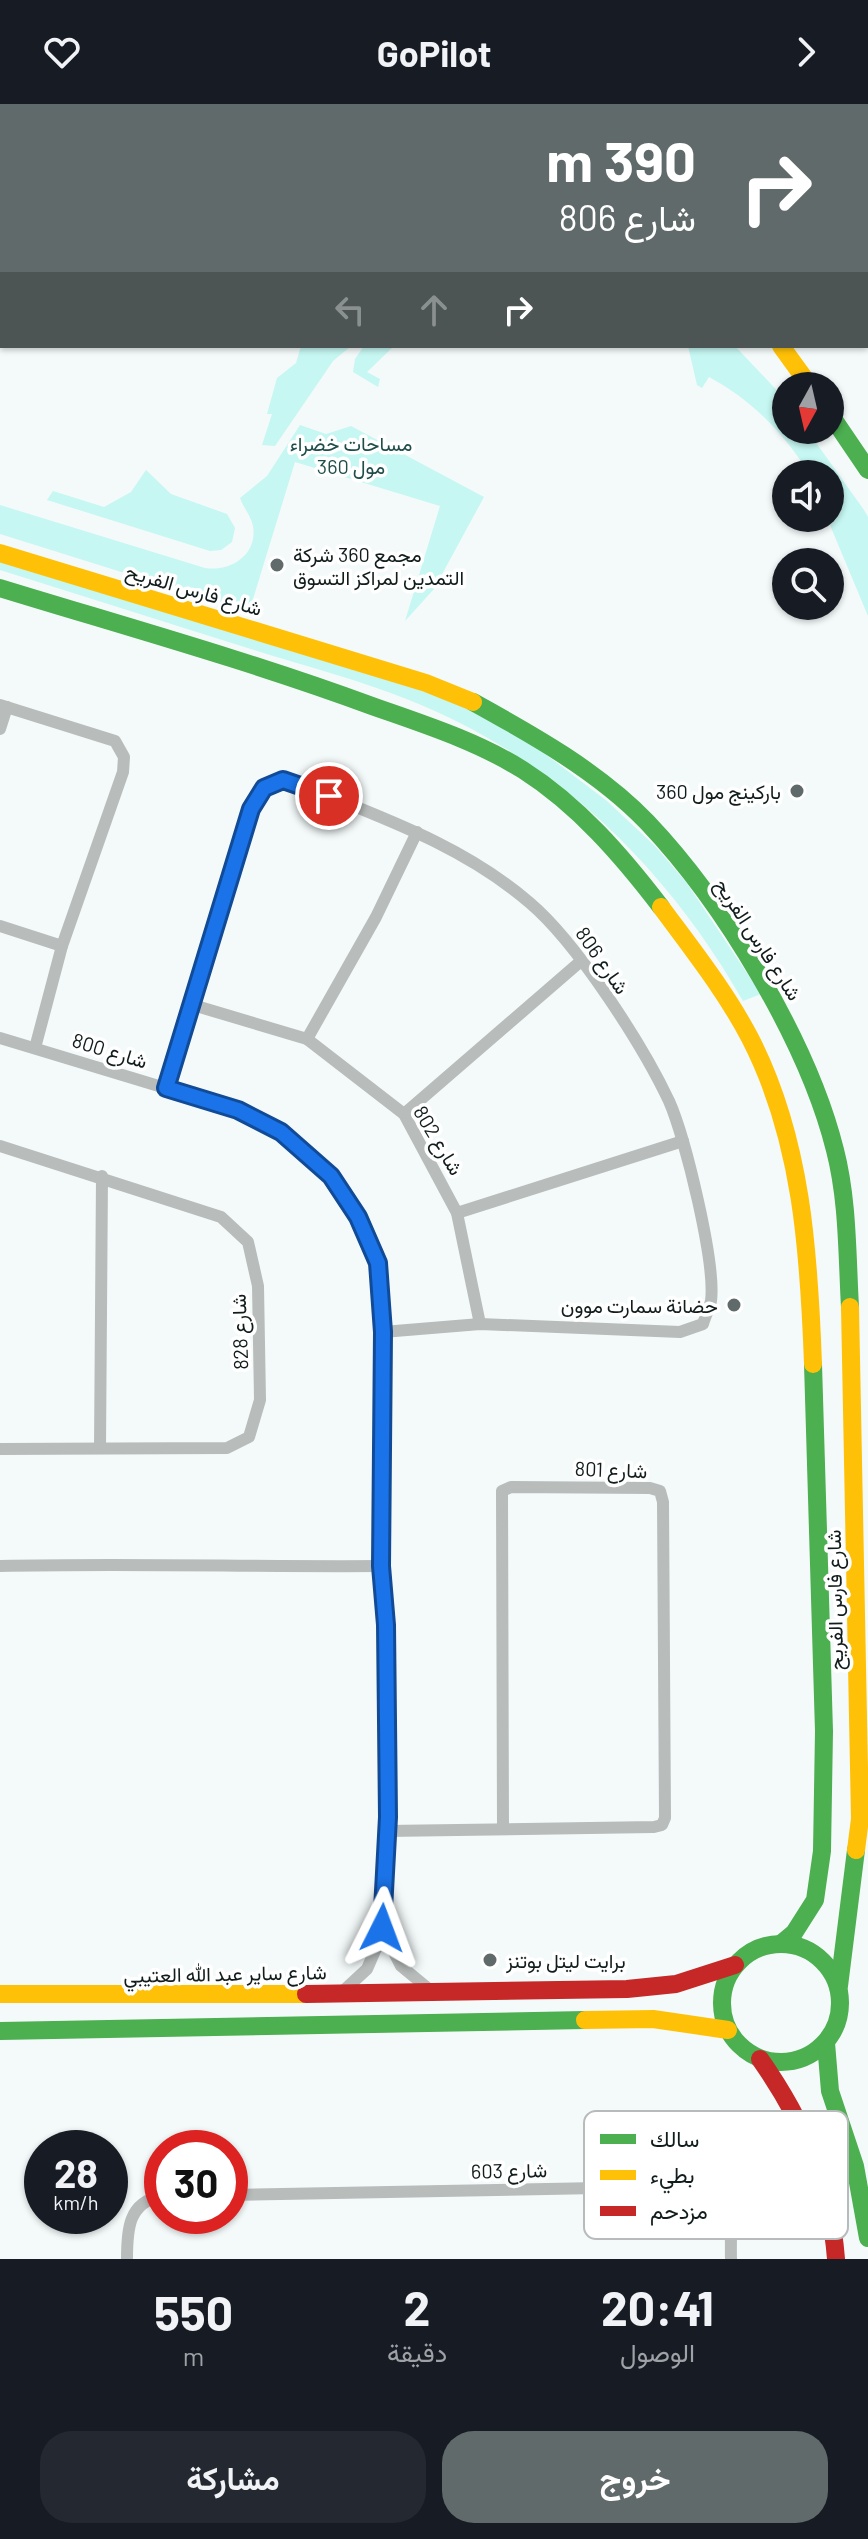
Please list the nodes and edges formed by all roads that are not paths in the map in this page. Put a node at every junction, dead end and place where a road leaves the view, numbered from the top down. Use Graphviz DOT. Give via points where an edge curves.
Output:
graph roads {
  1 [pos="782,348"];
  2 [pos="800,372"];
  3 [pos="844,435"];
  4 [pos="868,470"];
  5 [pos="0,554"];
  6 [pos="60,572"];
  7 [pos="0,582"];
  8 [pos="0,588"];
  9 [pos="47,603"];
  10 [pos="4,706"];
  11 [pos="0,729"];
  12 [pos="417,832"];
  13 [pos="0,926"];
  14 [pos="62,946"];
  15 [pos="581,961"];
  16 [pos="193,1005"];
  17 [pos="0,1038"];
  18 [pos="307,1039"];
  19 [pos="35,1048"];
  20 [pos="166,1088"];
  21 [pos="404,1114"];
  22 [pos="683,1141"];
  23 [pos="0,1146"];
  24 [pos="102,1176"];
  25 [pos="457,1213"];
  26 [pos="480,1324"];
  27 [pos="383,1332"];
  28 [pos="100,1448"];
  29 [pos="0,1449"];
  30 [pos="0,1566"];
  31 [pos="381,1566"];
  32 [pos="503,1828"];
  33 [pos="387,1831"];
  34 [pos="382,1928"];
  35 [pos="782,1943"];
  36 [pos="735,1965"];
  37 [pos="839,1986"];
  38 [pos="434,1992"];
  39 [pos="0,1994"];
  40 [pos="340,1994"];
  41 [pos="0,2001"];
  42 [pos="728,2030"];
  43 [pos="0,2031"];
  44 [pos="826,2043"];
  45 [pos="760,2059"];
  46 [pos="794,2111"];
  47 [pos="837,2111"];
  48 [pos="848,2145"];
  49 [pos="584,2188"];
  50 [pos="248,2195"];
  51 [pos="144,2203"];
  52 [pos="868,2238"];
  53 [pos="729,2239"];
  54 [pos="833,2239"];
  55 [pos="127,2259"];
  56 [pos="731,2259"];
  57 [pos="836,2259"];
  1 -- 2 [label="main road"];
  3 -- 4 [label="main road"];
  5 -- 6 [label="main road, شارع فارس الفريح"];
  5 -- 7 [label="main road" via="10,570"];
  6 -- 9 [label="main road" via="44,579 41,588"];
  6 -- 37 [label="main road, شارع فارس الفريح" via="426,683 463,697 554,747 646,821 706,896 776,1002 836,1152 846,1227 860,1819"];
  8 -- 9 [label="main road, شارع فارس الفريح"];
  9 -- 35 [label="main road, شارع فارس الفريح" via="351,697 521,770 592,826 631,868 751,1039 789,1147 810,1272 824,1731 822,1851 815,1900"];
  10 -- 11 [label="street"];
  10 -- 14 [label="street" via="115,741 124,757"];
  12 -- 15 [label="street, شارع 806" via="471,860 530,903"];
  12 -- 16 [label="street, شارع 806" via="289,781 264,788 251,809"];
  12 -- 18 [label="street"];
  13 -- 14 [label="street"];
  14 -- 19 [label="street"];
  15 -- 21 [label="street"];
  15 -- 22 [label="street, شارع 806" via="669,1101"];
  16 -- 18 [label="street, شارع 802"];
  16 -- 20 [label="street, شارع 806"];
  17 -- 19 [label="street, شارع 800"];
  18 -- 21 [label="street, شارع 802"];
  19 -- 20 [label="street, شارع 800"];
  20 -- 27 [label="street, شارع 800" via="238,1110 281,1132 331,1176 358,1217 378,1263"];
  21 -- 25 [label="street, شارع 802"];
  22 -- 25 [label="street"];
  22 -- 26 [label="street, شارع 806" via="705,1234 711,1301 703,1324 680,1332"];
  23 -- 24 [label="street, شارع 828"];
  24 -- 28 [label="street"];
  24 -- 28 [label="street, شارع 828" via="221,1217 248,1242 258,1286 260,1400 249,1437 227,1448"];
  25 -- 26 [label="street, شارع 802"];
  26 -- 27 [label="street, شارع 806"];
  27 -- 31 [label="street, شارع 800"];
  28 -- 29 [label="street, شارع 828"];
  30 -- 31 [label="street"];
  31 -- 33 [label="street, شارع 800"];
  32 -- 32 [label="street, شارع 801" via="662,1825 660,1491 502,1491"];
  32 -- 33 [label="street, شارع 801"];
  33 -- 34 [label="street, شارع 800"];
  34 -- 38 [label="street, شارع 800" via="401,1966"];
  34 -- 40 [label="street, شارع 800" via="367,1969"];
  35 -- 36 [label="main road" via="748,1953"];
  35 -- 37 [label="main road" via="817,1955"];
  36 -- 38 [label="main road, شارع ساير عبد الله العتيبي" via="652,1988"];
  36 -- 42 [label="main road" via="722,1996"];
  37 -- 44 [label="main road" via="837,2026"];
  38 -- 40 [label="main road, شارع ساير عبد الله العتيبي"];
  39 -- 40 [label="main road, شارع ساير عبد الله العتيبي"];
  39 -- 41 [label="main road"];
  42 -- 43 [label="main road" via="653,2019"];
  42 -- 45 [label="main road"];
  44 -- 45 [label="main road" via="795,2062"];
  44 -- 47 [label="main road"];
  45 -- 46 [label="main road"];
  48 -- 52 [label="main road"];
  49 -- 50 [label="street, شارع 603"];
  51 -- 55 [label="street" via="127,2232"];
  53 -- 56 [label="street, شارع 603"];
  54 -- 57 [label="main road"];
}
